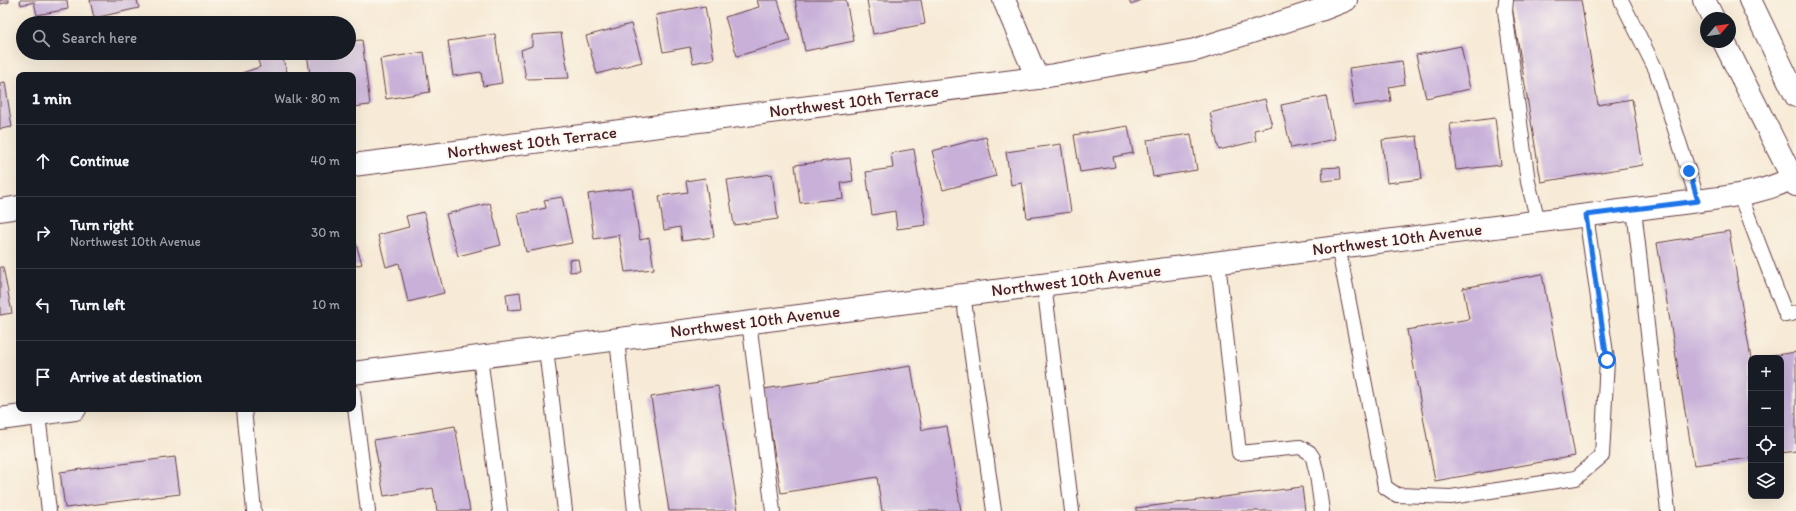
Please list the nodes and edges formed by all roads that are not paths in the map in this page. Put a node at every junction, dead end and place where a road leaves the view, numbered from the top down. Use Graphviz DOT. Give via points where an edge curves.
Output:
graph roads {
  1 [pos="1004,0"];
  2 [pos="1346,0"];
  3 [pos="1506,0"];
  4 [pos="1621,0"];
  5 [pos="1704,0"];
  6 [pos="1750,0"];
  7 [pos="1321,5"];
  8 [pos="1710,12"];
  9 [pos="1727,48"];
  10 [pos="1037,78"];
  11 [pos="1796,96"];
  12 [pos="356,165"];
  13 [pos="1795,180"];
  14 [pos="1740,195"];
  15 [pos="1698,201"];
  16 [pos="16,207"];
  17 [pos="1634,209"];
  18 [pos="0,210"];
  19 [pos="1586,215"];
  20 [pos="1538,221"];
  21 [pos="1338,246"];
  22 [pos="1218,262"];
  23 [pos="1044,284"];
  24 [pos="963,294"];
  25 [pos="1796,313"];
  26 [pos="749,322"];
  27 [pos="617,339"];
  28 [pos="546,349"];
  29 [pos="480,357"];
  30 [pos="356,373"];
  31 [pos="52,412"];
  32 [pos="244,412"];
  33 [pos="356,412"];
  34 [pos="38,414"];
  35 [pos="0,419"];
  36 [pos="49,511"];
  37 [pos="254,511"];
  38 [pos="368,511"];
  39 [pos="500,511"];
  40 [pos="565,511"];
  41 [pos="635,511"];
  42 [pos="773,511"];
  43 [pos="994,511"];
  44 [pos="1072,511"];
  45 [pos="1322,511"];
  46 [pos="1668,511"];
  1 -- 10 [label="street"];
  2 -- 7 [label="street, Northwest 10th Terrace"];
  3 -- 20 [label="lane" via="1505,11 1528,182"];
  4 -- 15 [label="lane" via="1656,70"];
  5 -- 8 [label="street"];
  6 -- 11 [label="street"];
  7 -- 10 [label="street, Northwest 10th Terrace" via="1195,50"];
  9 -- 13 [label="street"];
  10 -- 12 [label="street, Northwest 10th Terrace"];
  13 -- 14 [label="street, Northwest 10th Avenue"];
  14 -- 15 [label="street, Northwest 10th Avenue"];
  14 -- 25 [label="lane" via="1786,315"];
  15 -- 17 [label="street, Northwest 10th Avenue"];
  16 -- 18 [label="street"];
  17 -- 19 [label="street, Northwest 10th Avenue"];
  17 -- 46 [label="lane"];
  19 -- 20 [label="street, Northwest 10th Avenue"];
  19 -- 21 [label="lane" via="1607,360 1602,456 1576,478 1451,497 1397,495 1385,487"];
  20 -- 21 [label="street, Northwest 10th Avenue"];
  21 -- 22 [label="street, Northwest 10th Avenue"];
  22 -- 23 [label="street, Northwest 10th Avenue"];
  22 -- 45 [label="lane" via="1239,453 1300,447 1309,452 1317,475"];
  23 -- 24 [label="street, Northwest 10th Avenue"];
  23 -- 44 [label="lane"];
  24 -- 26 [label="street, Northwest 10th Avenue"];
  24 -- 43 [label="lane"];
  26 -- 27 [label="street, Northwest 10th Avenue"];
  26 -- 42 [label="lane"];
  27 -- 28 [label="street, Northwest 10th Avenue"];
  27 -- 41 [label="lane"];
  28 -- 29 [label="street, Northwest 10th Avenue"];
  28 -- 40 [label="lane"];
  29 -- 30 [label="street, Northwest 10th Avenue"];
  29 -- 39 [label="lane"];
  31 -- 34 [label="street"];
  32 -- 37 [label="lane"];
  33 -- 38 [label="lane"];
  34 -- 35 [label="street"];
  34 -- 36 [label="lane"];
}
